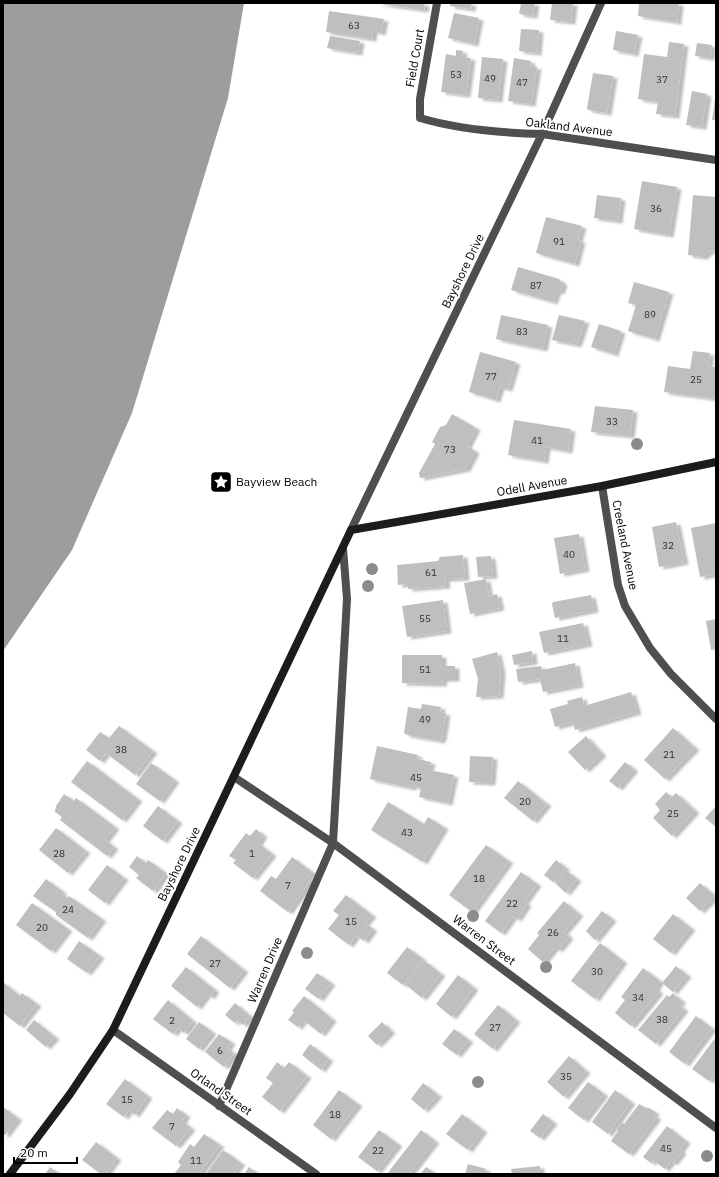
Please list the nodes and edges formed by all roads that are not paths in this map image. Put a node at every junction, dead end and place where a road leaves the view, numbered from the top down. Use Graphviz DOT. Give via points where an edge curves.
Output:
graph roads {
  1 [pos="437,3"];
  2 [pos="601,3"];
  3 [pos="420,118"];
  4 [pos="542,134"];
  5 [pos="716,160"];
  6 [pos="716,462"];
  7 [pos="602,486"];
  8 [pos="351,530"];
  9 [pos="343,548"];
  10 [pos="716,719"];
  11 [pos="234,777"];
  12 [pos="333,843"];
  13 [pos="113,1030"];
  14 [pos="219,1106"];
  15 [pos="716,1128"];
  16 [pos="10,1174"];
  17 [pos="316,1174"];
  1 -- 3 [label="street, Field Court" via="420,99"];
  2 -- 4 [label="street, Bayshore Drive"];
  3 -- 4 [label="street, Oakland Avenue" via="441,124"];
  4 -- 5 [label="street, Oakland Avenue"];
  4 -- 8 [label="street, Bayshore Drive"];
  6 -- 7 [label="main road, Odell Avenue"];
  7 -- 8 [label="main road, Odell Avenue"];
  7 -- 10 [label="street, Creeland Avenue" via="618,585 625,606 650,648 671,674"];
  8 -- 9 [label="main road, Bayshore Drive"];
  9 -- 11 [label="main road, Bayshore Drive"];
  9 -- 12 [label="street, Bayshore Drive" via="347,600"];
  11 -- 12 [label="street, Warren Street"];
  11 -- 13 [label="main road, Bayshore Drive"];
  12 -- 14 [label="street, Warren Drive"];
  12 -- 15 [label="street, Warren Street"];
  13 -- 14 [label="street, Orland Street"];
  13 -- 16 [label="main road, Bayshore Drive" via="70,1094"];
  14 -- 17 [label="street, Orland Street"];
}
